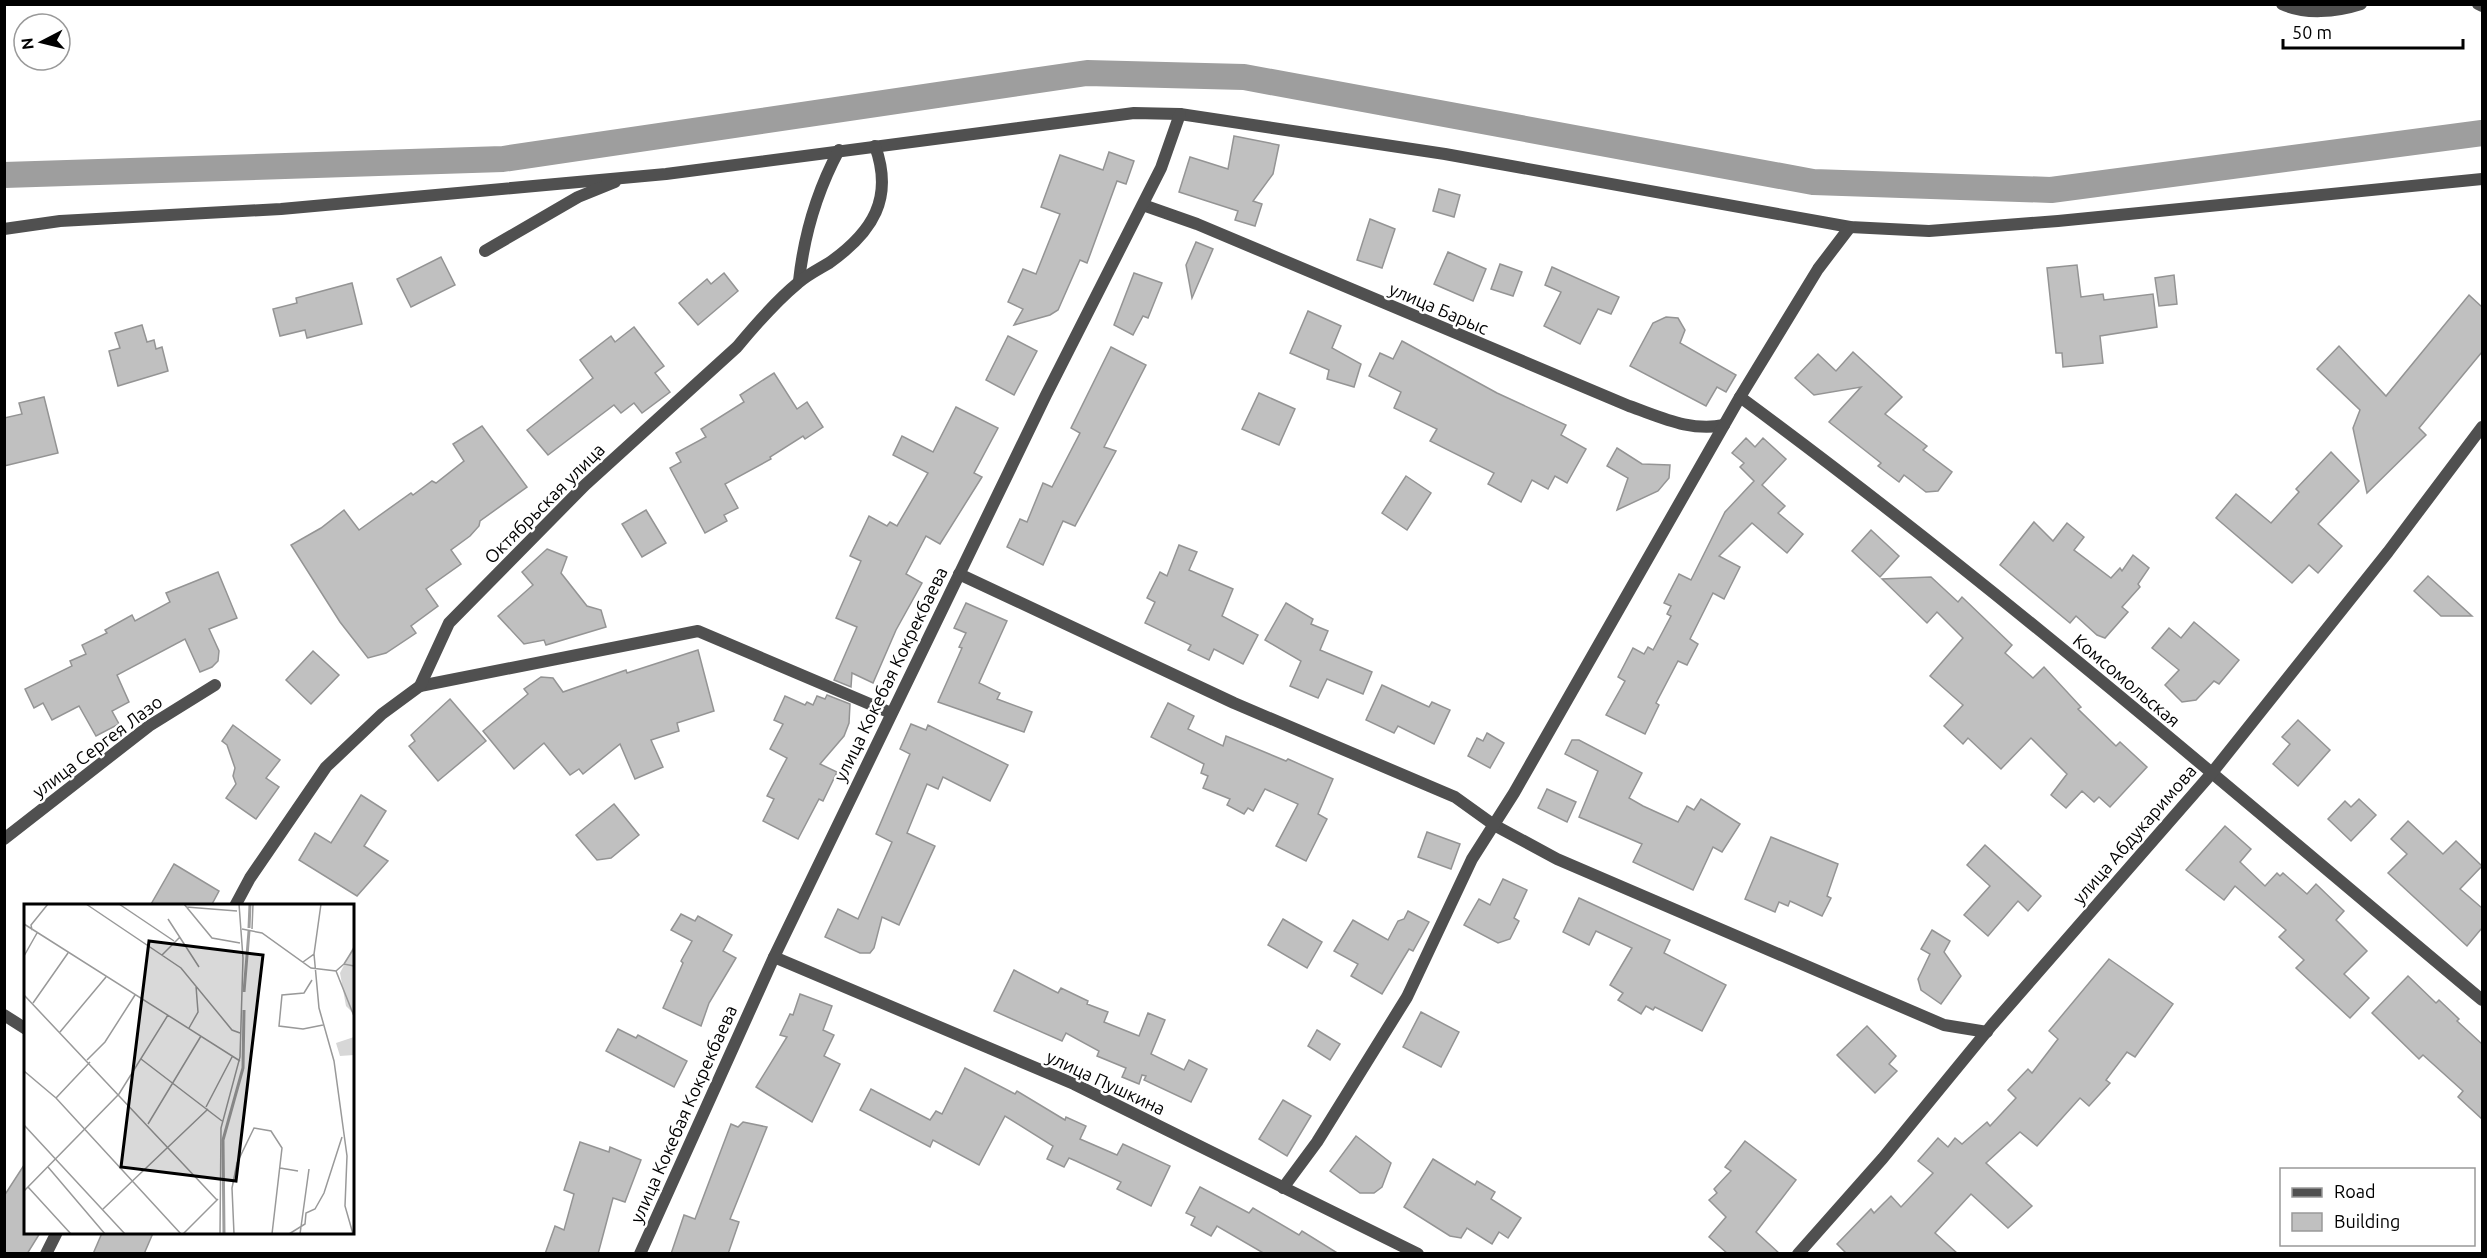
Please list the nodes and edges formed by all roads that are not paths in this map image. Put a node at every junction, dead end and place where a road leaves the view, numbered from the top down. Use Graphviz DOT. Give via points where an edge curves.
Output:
graph roads {
  1 [pos="2282,4"];
  2 [pos="2361,4"];
  3 [pos="2478,4"];
  4 [pos="2482,6"];
  5 [pos="1180,114"];
  6 [pos="875,146"];
  7 [pos="838,150"];
  8 [pos="627,177"];
  9 [pos="2482,179"];
  10 [pos="1143,205"];
  11 [pos="1850,226"];
  12 [pos="4,229"];
  13 [pos="485,251"];
  14 [pos="799,281"];
  15 [pos="1740,398"];
  16 [pos="1724,425"];
  17 [pos="2482,427"];
  18 [pos="959,574"];
  19 [pos="214,685"];
  20 [pos="420,686"];
  21 [pos="891,713"];
  22 [pos="2211,774"];
  23 [pos="1494,825"];
  24 [pos="4,839"];
  25 [pos="236,904"];
  26 [pos="774,957"];
  27 [pos="2482,1000"];
  28 [pos="4,1015"];
  29 [pos="24,1028"];
  30 [pos="1987,1032"];
  31 [pos="1283,1188"];
  32 [pos="56,1234"];
  33 [pos="46,1254"];
  34 [pos="640,1254"];
  35 [pos="1418,1254"];
  36 [pos="1798,1254"];
  1 -- 2 [label="street" via="2291,9 2320,12"];
  3 -- 4 [label="street"];
  5 -- 6 [label="street" via="1134,113"];
  5 -- 10 [label="street, улица Кокебая Кокрекбаева"];
  5 -- 11 [label="street" via="1445,154"];
  6 -- 7 [label="street"];
  6 -- 14 [label="street, Октябрьская улица" via="883,169 883,195 873,219 853,244"];
  7 -- 8 [label="street"];
  7 -- 14 [label="street" via="819,190"];
  8 -- 12 [label="street" via="281,208 60,221"];
  8 -- 13 [label="street" via="578,197"];
  9 -- 11 [label="street" via="1929,231"];
  10 -- 16 [label="street, улица Барыс" via="1197,224 1629,406 1688,427"];
  10 -- 18 [label="street, улица Кокебая Кокрекбаева"];
  11 -- 15 [label="street" via="1818,269"];
  14 -- 20 [label="street, Октябрьская улица" via="758,320 737,347 585,485 449,623"];
  15 -- 16 [label="street"];
  15 -- 22 [label="street, Комсомольская" via="1959,564"];
  16 -- 23 [label="street"];
  17 -- 22 [label="street, улица Абдукаримова"];
  18 -- 21 [label="street, улица Кокебая Кокрекбаева"];
  18 -- 23 [label="street" via="1234,703 1455,797"];
  19 -- 24 [label="street, улица Сергея Лазо" via="149,726"];
  20 -- 21 [label="street" via="698,630"];
  20 -- 25 [label="street, Октябрьская улица" via="382,714 326,767"];
  21 -- 26 [label="street, улица Кокебая Кокрекбаева"];
  22 -- 27 [label="street, Комсомольская"];
  22 -- 30 [label="street, улица Абдукаримова"];
  23 -- 30 [label="street" via="1557,859 1944,1025"];
  23 -- 31 [label="street" via="1472,860 1407,997 1317,1142"];
  26 -- 31 [label="street, улица Пушкина" via="1074,1084"];
  26 -- 34 [label="street, улица Кокебая Кокрекбаева"];
  28 -- 29 [label="street"];
  30 -- 36 [label="street, улица Абдукаримова"];
  31 -- 35 [label="street, улица Пушкина"];
  32 -- 33 [label="street"];
}
